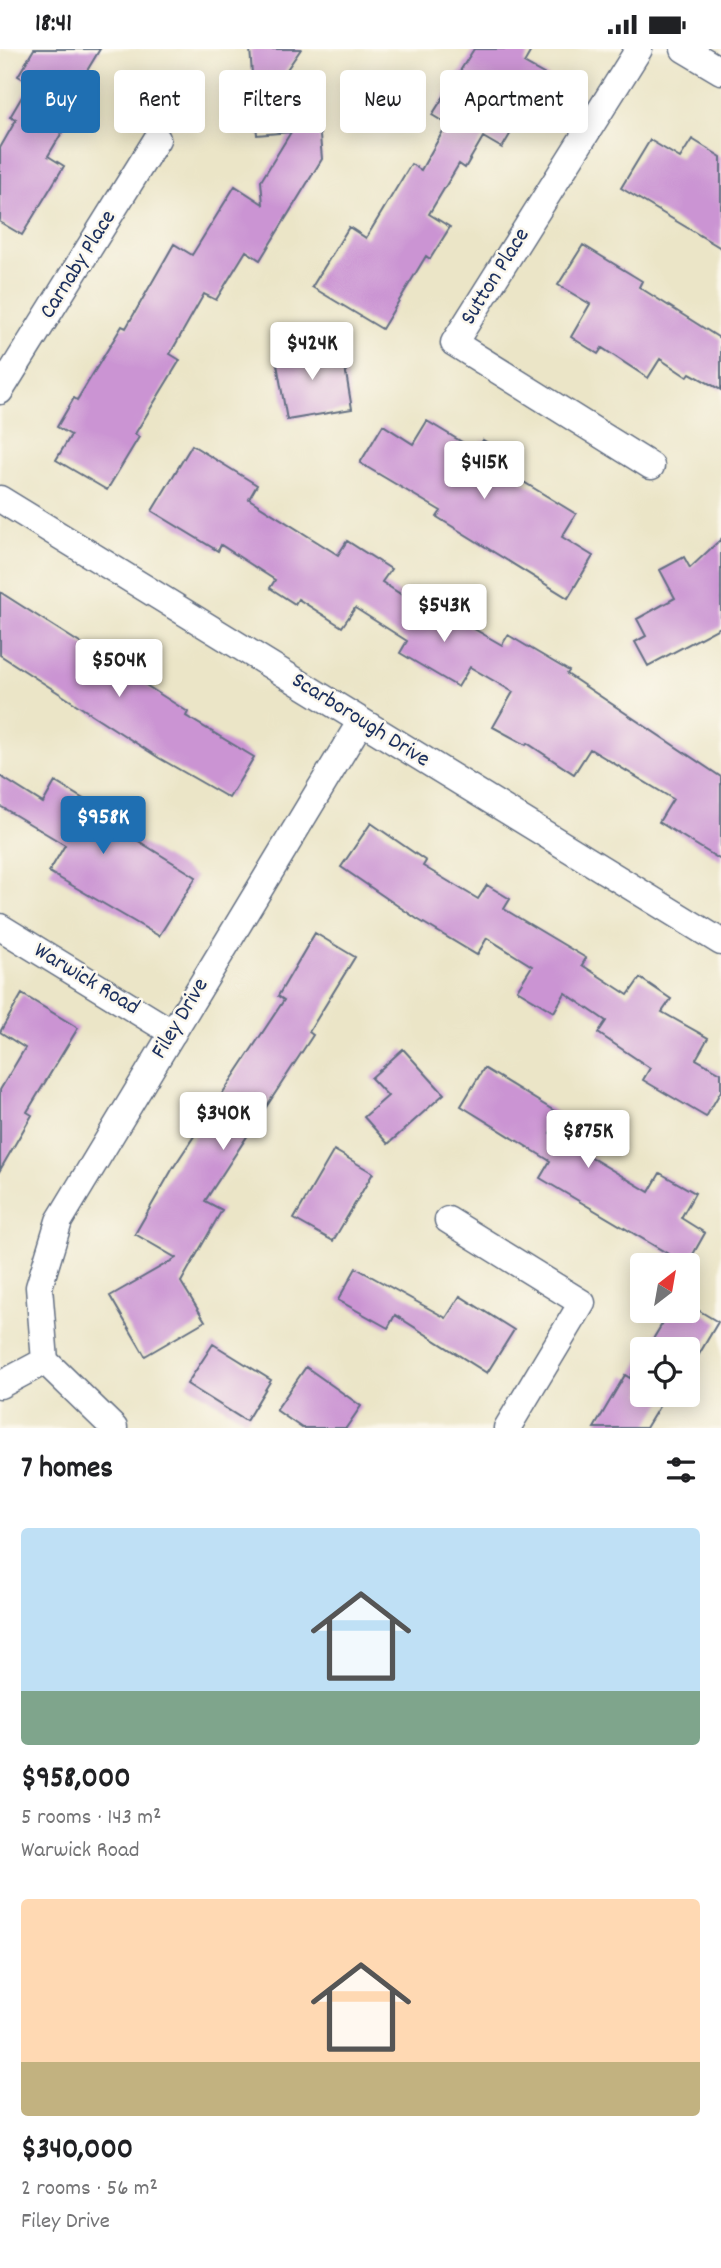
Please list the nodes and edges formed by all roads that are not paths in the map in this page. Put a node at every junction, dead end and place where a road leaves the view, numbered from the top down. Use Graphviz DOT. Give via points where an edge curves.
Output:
graph roads {
  1 [pos="639,49"];
  2 [pos="684,49"];
  3 [pos="721,71"];
  4 [pos="157,139"];
  5 [pos="0,391"];
  6 [pos="651,466"];
  7 [pos="0,499"];
  8 [pos="361,721"];
  9 [pos="0,927"];
  10 [pos="721,942"];
  11 [pos="173,1033"];
  12 [pos="448,1220"];
  13 [pos="46,1361"];
  14 [pos="0,1385"];
  15 [pos="114,1428"];
  16 [pos="507,1428"];
  1 -- 6 [label="street, Sutton Place" via="454,343"];
  2 -- 3 [label="street"];
  4 -- 5 [label="street, Carnaby Place"];
  7 -- 8 [label="street, Scarborough Drive"];
  8 -- 10 [label="street, Scarborough Drive"];
  8 -- 11 [label="street, Filey Drive"];
  9 -- 11 [label="street, Warwick Road"];
  11 -- 13 [label="street, Filey Drive" via="59,1221 38,1287"];
  12 -- 16 [label="street" via="582,1303"];
  13 -- 14 [label="street"];
  13 -- 15 [label="street"];
}
